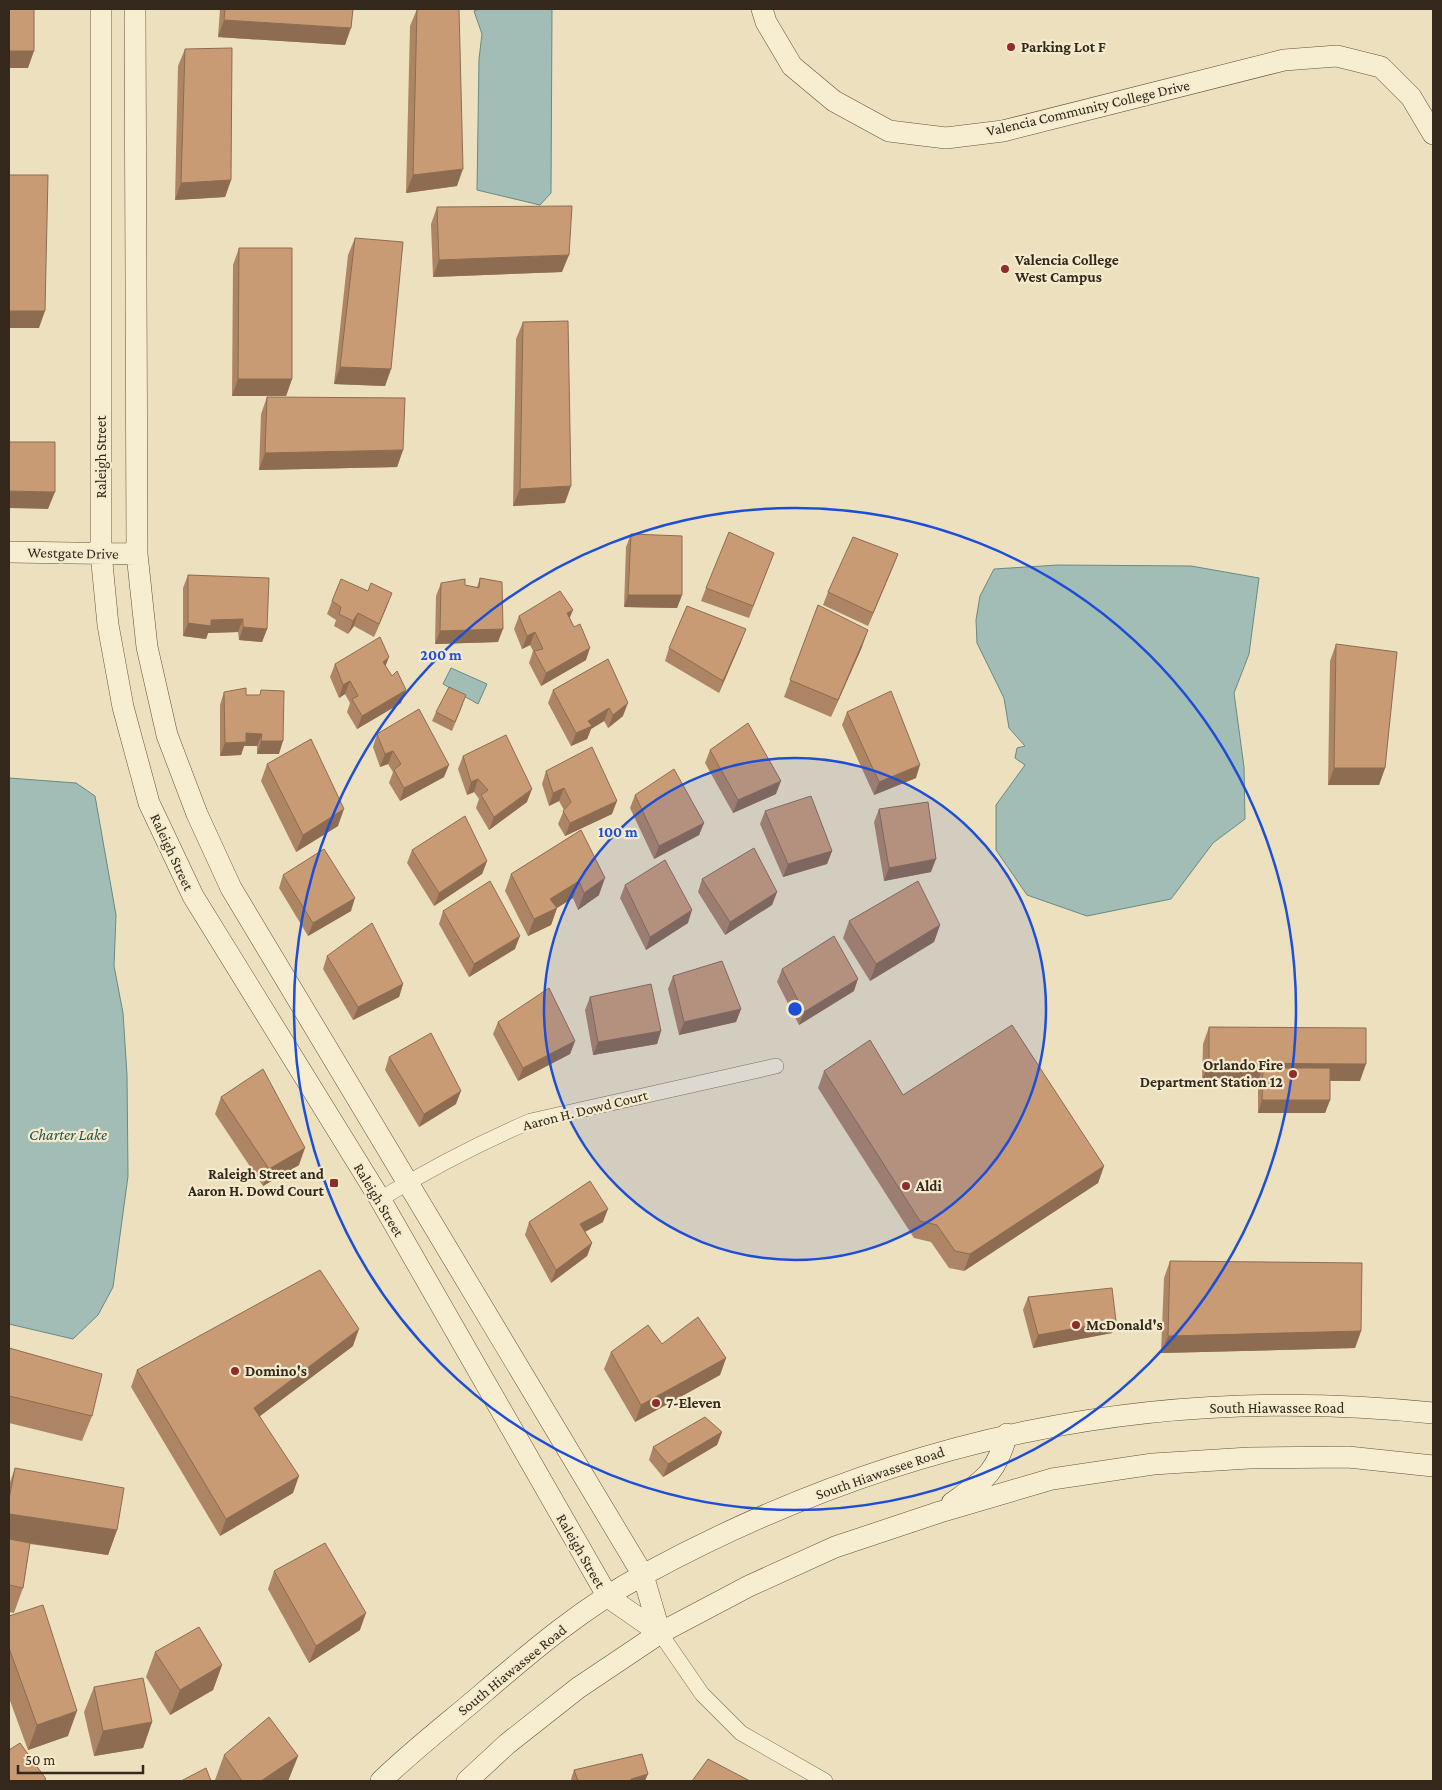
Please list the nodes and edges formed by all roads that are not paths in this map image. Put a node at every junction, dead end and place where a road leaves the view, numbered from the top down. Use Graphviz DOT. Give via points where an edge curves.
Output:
graph roads {
  1 [pos="101,9"];
  2 [pos="135,9"];
  3 [pos="762,9"];
  4 [pos="1433,134"];
  5 [pos="9,552"];
  6 [pos="101,553"];
  7 [pos="136,554"];
  8 [pos="776,1066"];
  9 [pos="408,1182"];
  10 [pos="380,1200"];
  11 [pos="1433,1413"];
  12 [pos="1007,1434"];
  13 [pos="1433,1466"];
  14 [pos="940,1512"];
  15 [pos="643,1575"];
  16 [pos="608,1597"];
  17 [pos="660,1633"];
  18 [pos="381,1781"];
  19 [pos="467,1781"];
  20 [pos="825,1781"];
  1 -- 6 [label="street, Raleigh Street"];
  2 -- 7 [label="street"];
  3 -- 4 [label="street, Valencia Community College Drive" via="766,22 792,66 834,101 889,131 946,138 1003,131 1284,60 1337,56 1381,66 1411,97"];
  5 -- 6 [label="street, Westgate Drive"];
  6 -- 7 [label="street, Westgate Drive"];
  6 -- 10 [label="street, Raleigh Street" via="108,625 123,707 149,802 193,896"];
  7 -- 9 [label="street" via="147,647 167,735 197,814 231,888"];
  8 -- 9 [label="street, Aaron H. Dowd Court" via="531,1121"];
  9 -- 10 [label="street, Aaron H. Dowd Court"];
  9 -- 15 [label="street"];
  10 -- 16 [label="street, Raleigh Street"];
  11 -- 12 [label="street, South Hiawassee Road" via="1311,1406 1164,1410"];
  12 -- 14 [label="street" via="1001,1458 984,1480"];
  12 -- 15 [label="street, South Hiawassee Road" via="828,1488"];
  13 -- 14 [label="street" via="1348,1457 1250,1458 1153,1464 1052,1479"];
  14 -- 17 [label="street" via="836,1547 749,1586"];
  15 -- 16 [label="street, South Hiawassee Road"];
  15 -- 17 [label="street"];
  16 -- 17 [label="street, Raleigh Street"];
  16 -- 18 [label="street, South Hiawassee Road" via="541,1643"];
  17 -- 19 [label="street" via="578,1688 507,1744"];
  17 -- 20 [label="street" via="702,1694 741,1733"];
}
